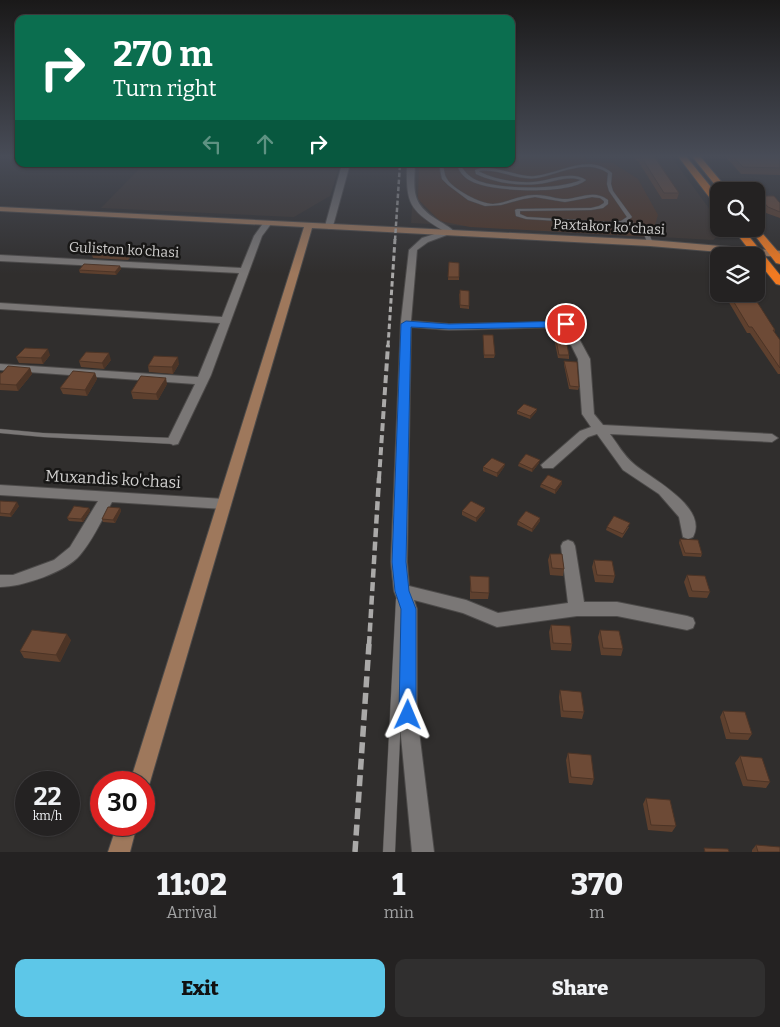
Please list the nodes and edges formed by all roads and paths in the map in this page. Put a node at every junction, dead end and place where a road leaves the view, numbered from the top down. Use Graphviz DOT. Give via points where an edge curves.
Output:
graph roads {
  1 [pos="337,195"];
  2 [pos="411,195"];
  3 [pos="464,195"];
  4 [pos="614,195"];
  5 [pos="0,209"];
  6 [pos="625,221"];
  7 [pos="266,224"];
  8 [pos="309,225"];
  9 [pos="328,226"];
  10 [pos="451,232"];
  11 [pos="744,237"];
  12 [pos="762,237"];
  13 [pos="650,243"];
  14 [pos="753,247"];
  15 [pos="710,248"];
  16 [pos="777,253"];
  17 [pos="0,258"];
  18 [pos="765,263"];
  19 [pos="246,271"];
  20 [pos="780,282"];
  21 [pos="0,306"];
  22 [pos="227,320"];
  23 [pos="406,324"];
  24 [pos="0,367"];
  25 [pos="202,381"];
  26 [pos="599,429"];
  27 [pos="0,431"];
  28 [pos="772,438"];
  29 [pos="173,441"];
  30 [pos="548,465"];
  31 [pos="0,490"];
  32 [pos="108,497"];
  33 [pos="224,504"];
  34 [pos="688,533"];
  35 [pos="568,546"];
  36 [pos="0,581"];
  37 [pos="402,591"];
  38 [pos="577,609"];
  39 [pos="687,623"];
  40 [pos="143,771"];
  41 [pos="124,836"];
  42 [pos="119,852"];
  43 [pos="389,852"];
  44 [pos="423,852"];
  1 -- 9 [label="street"];
  2 -- 10 [label="street" via="426,216"];
  3 -- 6 [label="lane" via="473,202 496,205 533,196 567,201 597,196 604,198 606,203 597,208 523,208 516,213 526,218"];
  4 -- 6 [label="lane" via="630,215"];
  5 -- 7 [label="main road, Paxtakor ko'chasi"];
  6 -- 13 [label="lane" via="645,230"];
  7 -- 8 [label="main road, Paxtakor ko'chasi"];
  7 -- 19 [label="street" via="258,236"];
  8 -- 9 [label="main road, Paxtakor ko'chasi"];
  8 -- 33 [label="main road"];
  9 -- 10 [label="main road, Paxtakor ko'chasi"];
  10 -- 13 [label="main road, Paxtakor ko'chasi"];
  10 -- 23 [label="street" via="426,239 413,250"];
  11 -- 14 [label="highway"];
  12 -- 16 [label="highway"];
  13 -- 15 [label="main road, Paxtakor ko'chasi"];
  17 -- 19 [label="street, Guliston ko'chasi"];
  18 -- 20 [label="highway"];
  19 -- 22 [label="street"];
  21 -- 22 [label="street"];
  22 -- 25 [label="street"];
  23 -- 26 [label="street" via="449,327 566,324 584,359 588,414"];
  23 -- 37 [label="street" via="399,562"];
  24 -- 25 [label="street"];
  25 -- 29 [label="street"];
  26 -- 28 [label="street"];
  26 -- 30 [label="street" via="584,434"];
  26 -- 34 [label="street" via="628,467 664,491 686,515"];
  27 -- 29 [label="lane"];
  31 -- 32 [label="street, Muxandis ko'chasi"];
  32 -- 33 [label="street, Muxandis ko'chasi"];
  32 -- 36 [label="street" via="75,551 59,564 13,581"];
  33 -- 40 [label="main road"];
  35 -- 38 [label="street"];
  37 -- 38 [label="street" via="466,607 497,620"];
  37 -- 43 [label="lane"];
  37 -- 44 [label="street" via="409,609 408,715"];
  38 -- 39 [label="street" via="617,609"];
  41 -- 42 [label="main road"];
}
